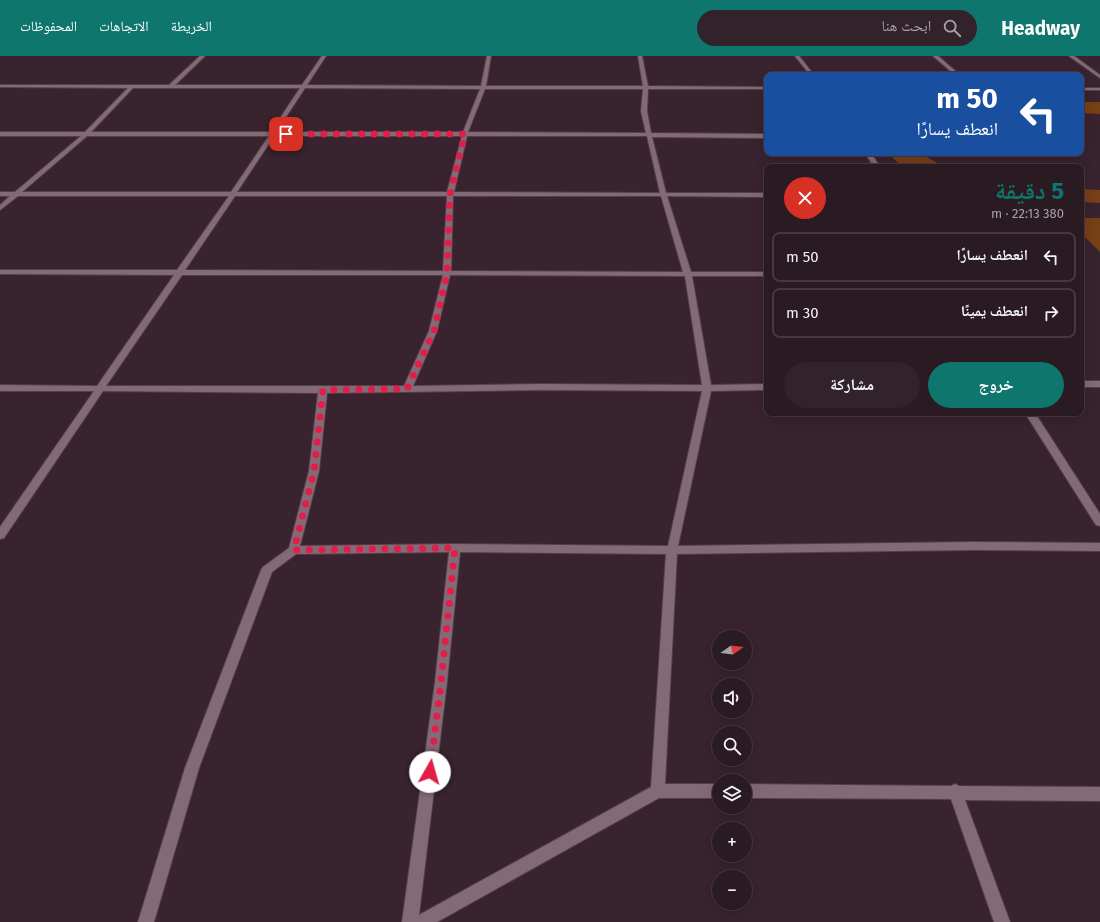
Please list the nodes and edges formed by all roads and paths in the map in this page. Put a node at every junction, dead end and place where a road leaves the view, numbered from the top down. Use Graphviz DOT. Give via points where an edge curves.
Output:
graph roads {
  1 [pos="203,56"];
  2 [pos="324,56"];
  3 [pos="489,56"];
  4 [pos="640,56"];
  5 [pos="797,56"];
  6 [pos="935,56"];
  7 [pos="1071,56"];
  8 [pos="810,72"];
  9 [pos="954,72"];
  10 [pos="1100,77"];
  11 [pos="0,86"];
  12 [pos="6,86"];
  13 [pos="171,86"];
  14 [pos="131,87"];
  15 [pos="304,87"];
  16 [pos="483,88"];
  17 [pos="646,88"];
  18 [pos="764,88"];
  19 [pos="1084,89"];
  20 [pos="1100,89"];
  21 [pos="0,90"];
  22 [pos="0,134"];
  23 [pos="86,134"];
  24 [pos="272,134"];
  25 [pos="465,134"];
  26 [pos="649,135"];
  27 [pos="764,136"];
  28 [pos="0,194"];
  29 [pos="18,194"];
  30 [pos="234,194"];
  31 [pos="450,194"];
  32 [pos="663,194"];
  33 [pos="764,195"];
  34 [pos="0,208"];
  35 [pos="0,272"];
  36 [pos="178,273"];
  37 [pos="447,273"];
  38 [pos="764,274"];
  39 [pos="688,275"];
  40 [pos="1084,384"];
  41 [pos="1100,384"];
  42 [pos="764,387"];
  43 [pos="0,388"];
  44 [pos="707,388"];
  45 [pos="101,389"];
  46 [pos="407,389"];
  47 [pos="323,390"];
  48 [pos="1032,416"];
  49 [pos="1100,522"];
  50 [pos="0,535"];
  51 [pos="1100,547"];
  52 [pos="455,548"];
  53 [pos="294,550"];
  54 [pos="672,550"];
  55 [pos="658,790"];
  56 [pos="712,791"];
  57 [pos="752,791"];
  58 [pos="955,791"];
  59 [pos="1100,794"];
  60 [pos="146,922"];
  61 [pos="410,922"];
  62 [pos="422,922"];
  63 [pos="1002,922"];
  1 -- 13 [label="street"];
  2 -- 15 [label="street"];
  3 -- 16 [label="street"];
  4 -- 17 [label="street"];
  5 -- 8 [label="street"];
  6 -- 9 [label="street"];
  7 -- 10 [label="street"];
  11 -- 12 [label="street"];
  12 -- 14 [label="street"];
  12 -- 21 [label="street"];
  13 -- 14 [label="street"];
  13 -- 15 [label="street"];
  14 -- 23 [label="street"];
  15 -- 16 [label="street"];
  15 -- 24 [label="street"];
  16 -- 17 [label="street"];
  16 -- 25 [label="street"];
  17 -- 18 [label="street"];
  17 -- 26 [label="street" via="644,111"];
  19 -- 20 [label="street"];
  22 -- 23 [label="street"];
  23 -- 24 [label="street"];
  23 -- 29 [label="street"];
  24 -- 25 [label="street"];
  24 -- 30 [label="street"];
  25 -- 26 [label="street"];
  25 -- 31 [label="street"];
  26 -- 27 [label="street"];
  26 -- 32 [label="street"];
  28 -- 29 [label="street"];
  29 -- 30 [label="street"];
  29 -- 34 [label="street"];
  30 -- 31 [label="street"];
  30 -- 36 [label="street"];
  31 -- 32 [label="street"];
  31 -- 37 [label="street"];
  32 -- 33 [label="street"];
  32 -- 39 [label="street"];
  35 -- 36 [label="street"];
  36 -- 37 [label="street"];
  36 -- 45 [label="street"];
  37 -- 39 [label="street"];
  37 -- 46 [label="street" via="434,331"];
  38 -- 39 [label="street"];
  39 -- 44 [label="street"];
  40 -- 41 [label="street"];
  42 -- 44 [label="street"];
  43 -- 45 [label="street"];
  44 -- 46 [label="street"];
  44 -- 54 [label="street"];
  45 -- 47 [label="street"];
  45 -- 50 [label="street"];
  46 -- 47 [label="street"];
  47 -- 53 [label="street" via="314,471"];
  48 -- 49 [label="street"];
  51 -- 54 [label="street"];
  52 -- 53 [label="street"];
  52 -- 54 [label="street"];
  52 -- 61 [label="street" via="441,682"];
  53 -- 60 [label="street" via="267,570 192,768"];
  54 -- 55 [label="street"];
  55 -- 56 [label="street"];
  55 -- 62 [label="street"];
  57 -- 58 [label="street"];
  58 -- 59 [label="street"];
  58 -- 63 [label="street"];
}
